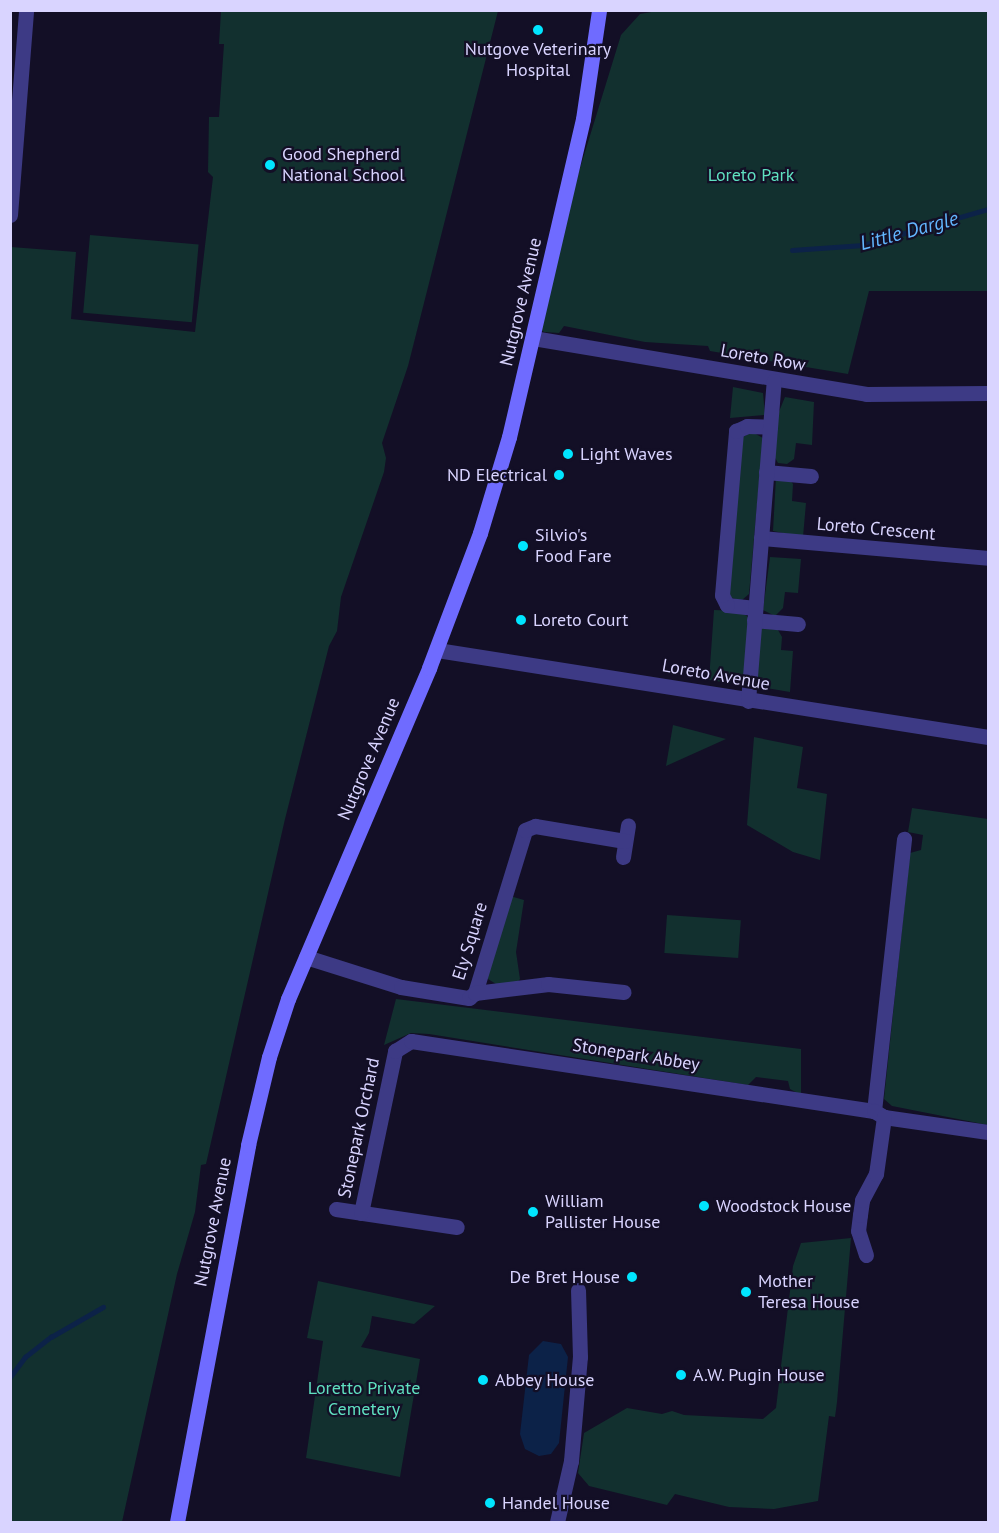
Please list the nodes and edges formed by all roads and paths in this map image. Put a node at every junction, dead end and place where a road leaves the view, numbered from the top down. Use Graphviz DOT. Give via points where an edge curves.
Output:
graph roads {
  1 [pos="26,10"];
  2 [pos="599,10"];
  3 [pos="11,179"];
  4 [pos="10,215"];
  5 [pos="533,338"];
  6 [pos="774,381"];
  7 [pos="988,393"];
  8 [pos="770,427"];
  9 [pos="766,471"];
  10 [pos="811,476"];
  11 [pos="761,538"];
  12 [pos="988,558"];
  13 [pos="755,614"];
  14 [pos="798,624"];
  15 [pos="437,650"];
  16 [pos="748,701"];
  17 [pos="988,737"];
  18 [pos="904,839"];
  19 [pos="623,857"];
  20 [pos="306,957"];
  21 [pos="624,992"];
  22 [pos="475,993"];
  23 [pos="395,1051"];
  24 [pos="879,1114"];
  25 [pos="988,1132"];
  26 [pos="336,1209"];
  27 [pos="361,1213"];
  28 [pos="457,1227"];
  29 [pos="866,1256"];
  30 [pos="578,1290"];
  31 [pos="177,1522"];
  32 [pos="557,1522"];
  1 -- 3 [label="street"];
  2 -- 5 [label="main road, Nutgrove Avenue" via="583,119"];
  3 -- 4 [label="street"];
  5 -- 6 [label="street, Loreto Row"];
  5 -- 15 [label="main road, Nutgrove Avenue" via="490,501"];
  6 -- 7 [label="street, Loreto Row" via="866,394"];
  6 -- 8 [label="street"];
  8 -- 9 [label="street"];
  8 -- 13 [label="street" via="747,426 736,431 722,595 727,605"];
  9 -- 10 [label="street"];
  9 -- 11 [label="street"];
  11 -- 12 [label="street, Loreto Crescent"];
  11 -- 13 [label="street"];
  13 -- 14 [label="street"];
  13 -- 16 [label="street"];
  15 -- 16 [label="street, Loreto Avenue"];
  15 -- 20 [label="main road, Nutgrove Avenue"];
  16 -- 17 [label="street, Loreto Avenue"];
  18 -- 24 [label="street"];
  19 -- 22 [label="street, Ely Square" via="627,833 535,826 525,830"];
  20 -- 22 [label="street, Ely Square" via="401,987 458,998"];
  20 -- 31 [label="main road, Nutgrove Avenue" via="269,1057 248,1144"];
  21 -- 22 [label="street" via="548,984"];
  23 -- 24 [label="street, Stonepark Abbey" via="411,1041"];
  23 -- 27 [label="street, Stonepark Orchard"];
  24 -- 25 [label="street, Stonepark Abbey"];
  24 -- 29 [label="street" via="876,1174 858,1231"];
  26 -- 27 [label="street, Stonepark Orchard"];
  27 -- 28 [label="street, Stonepark Orchard"];
  30 -- 32 [label="street" via="580,1358 571,1461"];
}
